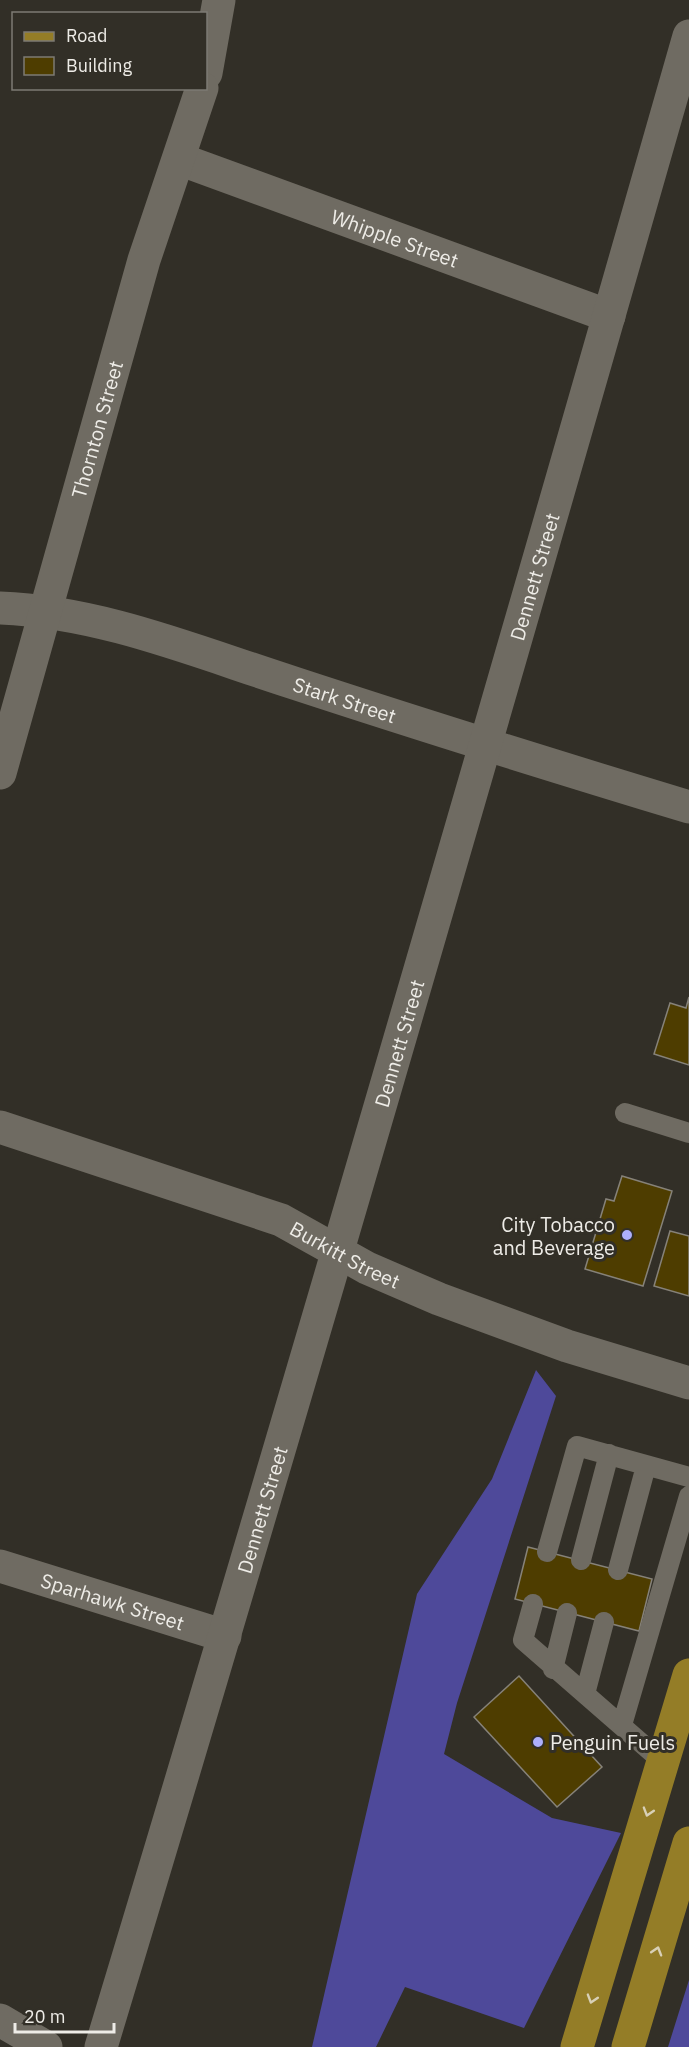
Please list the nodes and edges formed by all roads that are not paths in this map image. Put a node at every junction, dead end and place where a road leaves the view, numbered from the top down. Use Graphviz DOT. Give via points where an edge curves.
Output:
graph roads {
  1 [pos="219,0"];
  2 [pos="689,36"];
  3 [pos="207,67"];
  4 [pos="201,90"];
  5 [pos="179,159"];
  6 [pos="609,316"];
  7 [pos="0,608"];
  8 [pos="44,610"];
  9 [pos="487,746"];
  10 [pos="0,773"];
  11 [pos="689,807"];
  12 [pos="625,1113"];
  13 [pos="0,1127"];
  14 [pos="689,1133"];
  15 [pos="336,1251"];
  16 [pos="689,1383"];
  17 [pos="609,1454"];
  18 [pos="646,1466"];
  19 [pos="689,1477"];
  20 [pos="689,1496"];
  21 [pos="547,1552"];
  22 [pos="581,1560"];
  23 [pos="0,1566"];
  24 [pos="618,1570"];
  25 [pos="532,1604"];
  26 [pos="567,1612"];
  27 [pos="604,1622"];
  28 [pos="225,1636"];
  29 [pos="553,1669"];
  30 [pos="689,1676"];
  31 [pos="585,1694"];
  32 [pos="622,1725"];
  33 [pos="663,1762"];
  34 [pos="689,1843"];
  35 [pos="0,2020"];
  36 [pos="46,2047"];
  37 [pos="101,2047"];
  38 [pos="577,2047"];
  39 [pos="628,2047"];
  1 -- 3 [label="street"];
  2 -- 6 [label="street, Dennett Street"];
  4 -- 5 [label="street, Thornton Street"];
  5 -- 6 [label="street, Whipple Street"];
  5 -- 8 [label="street, Thornton Street" via="144,260"];
  6 -- 9 [label="street, Dennett Street"];
  7 -- 8 [label="street, Stark Street"];
  8 -- 9 [label="street, Stark Street" via="168,641"];
  8 -- 10 [label="street, Thornton Street"];
  9 -- 11 [label="street, Stark Street"];
  9 -- 15 [label="street, Dennett Street"];
  12 -- 14 [label="lane"];
  13 -- 15 [label="street, Burkitt Street" via="281,1220"];
  15 -- 16 [label="street, Burkitt Street" via="439,1299 567,1346"];
  15 -- 28 [label="street, Dennett Street"];
  17 -- 18 [label="lane"];
  17 -- 21 [label="lane" via="578,1446"];
  17 -- 22 [label="lane"];
  18 -- 19 [label="lane"];
  18 -- 24 [label="lane"];
  20 -- 32 [label="lane"];
  23 -- 28 [label="street, Sparhawk Street"];
  25 -- 29 [label="lane" via="523,1640"];
  26 -- 29 [label="lane"];
  27 -- 31 [label="lane"];
  28 -- 37 [label="street, Dennett Street"];
  29 -- 31 [label="lane"];
  30 -- 33 [label="main road"];
  31 -- 32 [label="lane"];
  32 -- 33 [label="lane"];
  33 -- 38 [label="main road, one-way"];
  39 -- 34 [label="main road, one-way"];
  35 -- 36 [label="street"];
}
